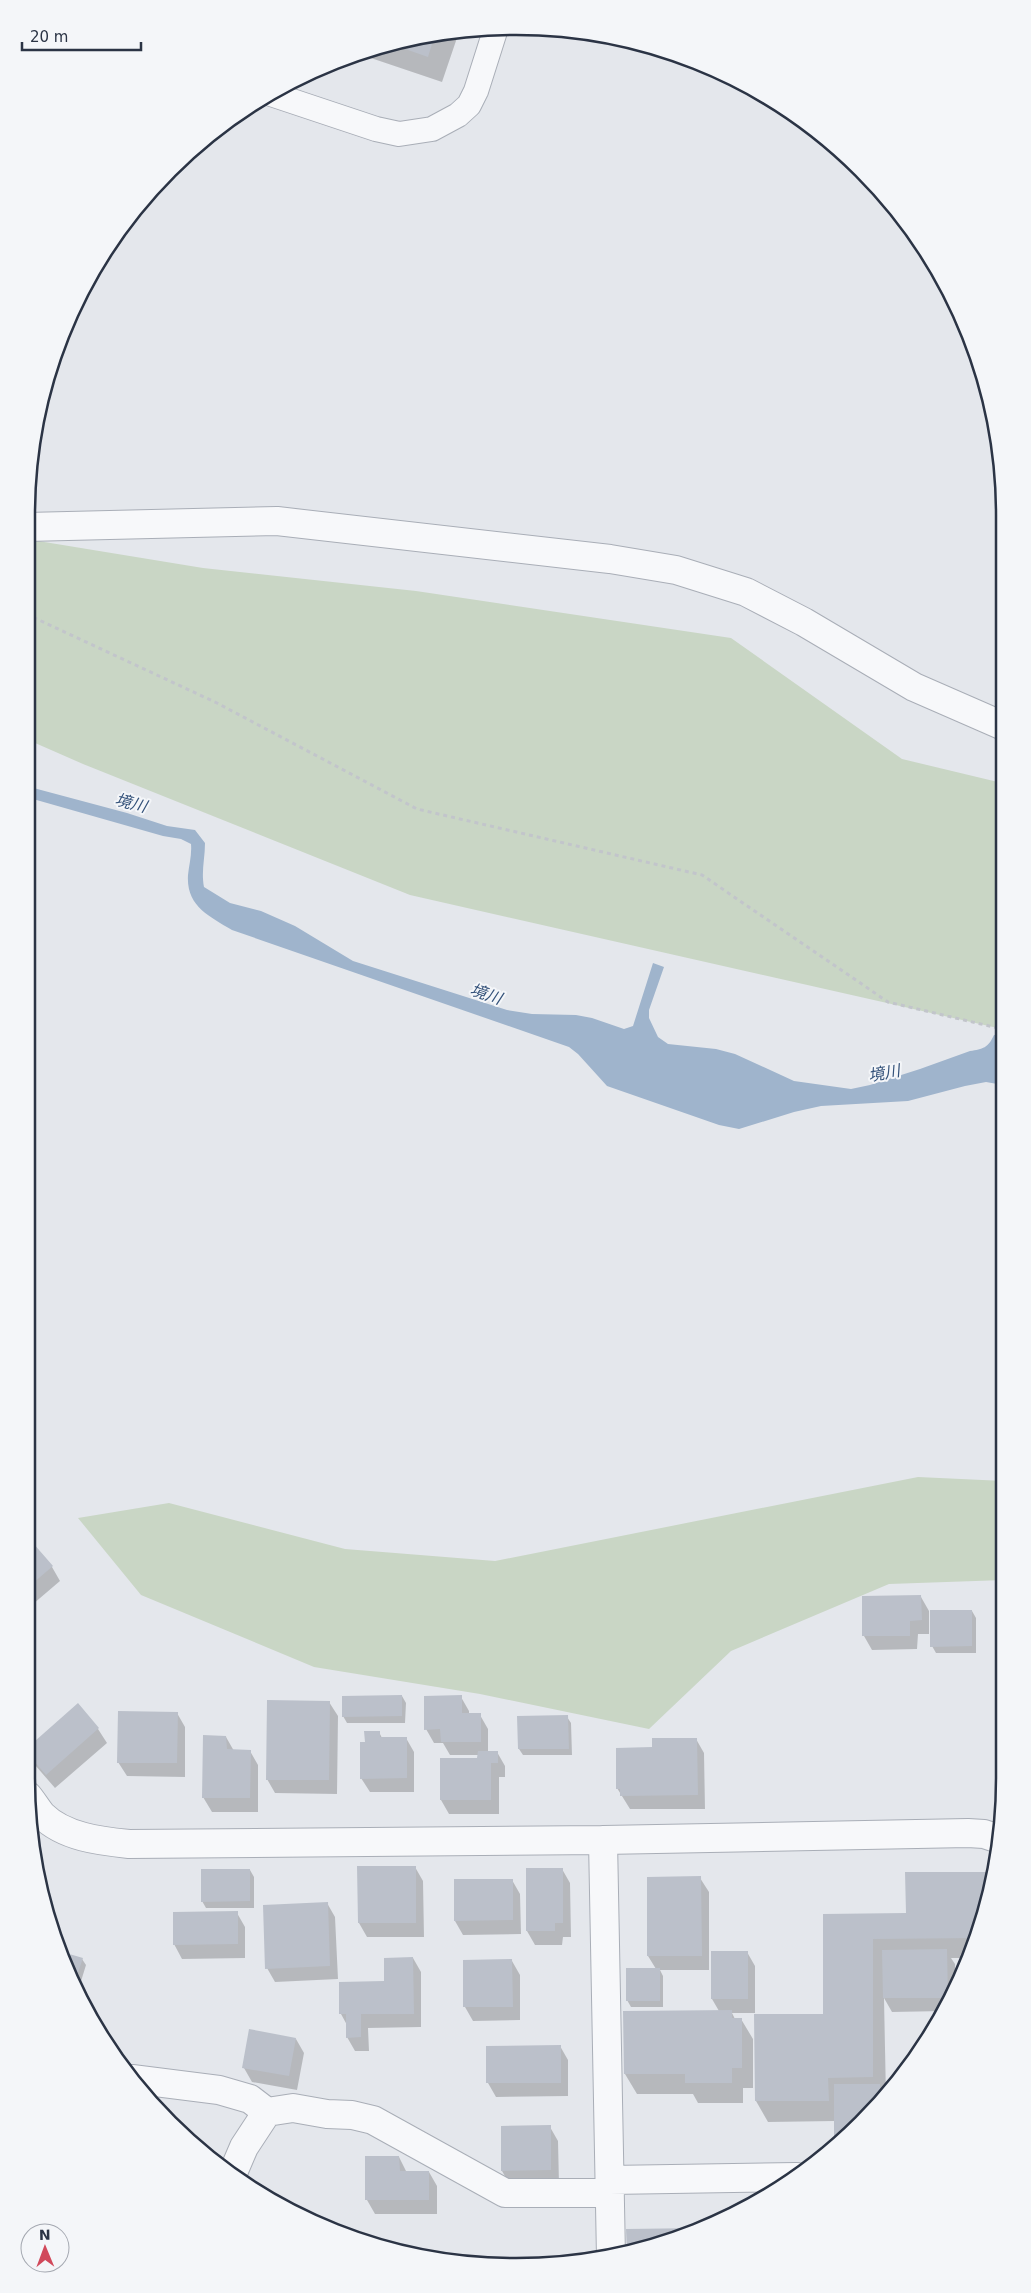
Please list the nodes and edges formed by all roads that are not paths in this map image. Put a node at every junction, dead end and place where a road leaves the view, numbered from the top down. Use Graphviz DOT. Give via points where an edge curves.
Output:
graph roads {
  1 [pos="494,36"];
  2 [pos="279,97"];
  3 [pos="35,527"];
  4 [pos="996,723"];
  5 [pos="36,1807"];
  6 [pos="992,1837"];
  7 [pos="603,1840"];
  8 [pos="143,2080"];
  9 [pos="267,2112"];
  10 [pos="235,2167"];
  11 [pos="781,2178"];
  12 [pos="610,2187"];
  13 [pos="611,2249"];
  1 -- 2 [label="lane" via="469,105 432,129 399,134"];
  3 -- 4 [label="street" via="277,521 610,559 676,570 746,592 914,686"];
  5 -- 7 [label="street" via="43,1816 75,1834 102,1842 129,1844"];
  6 -- 7 [label="street" via="968,1833"];
  7 -- 12 [label="street"];
  8 -- 9 [label="street" via="220,2090 250,2099"];
  9 -- 10 [label="street" via="244,2146"];
  9 -- 12 [label="street" via="292,2108 373,2120 505,2193"];
  11 -- 12 [label="street"];
  12 -- 13 [label="street"];
}
